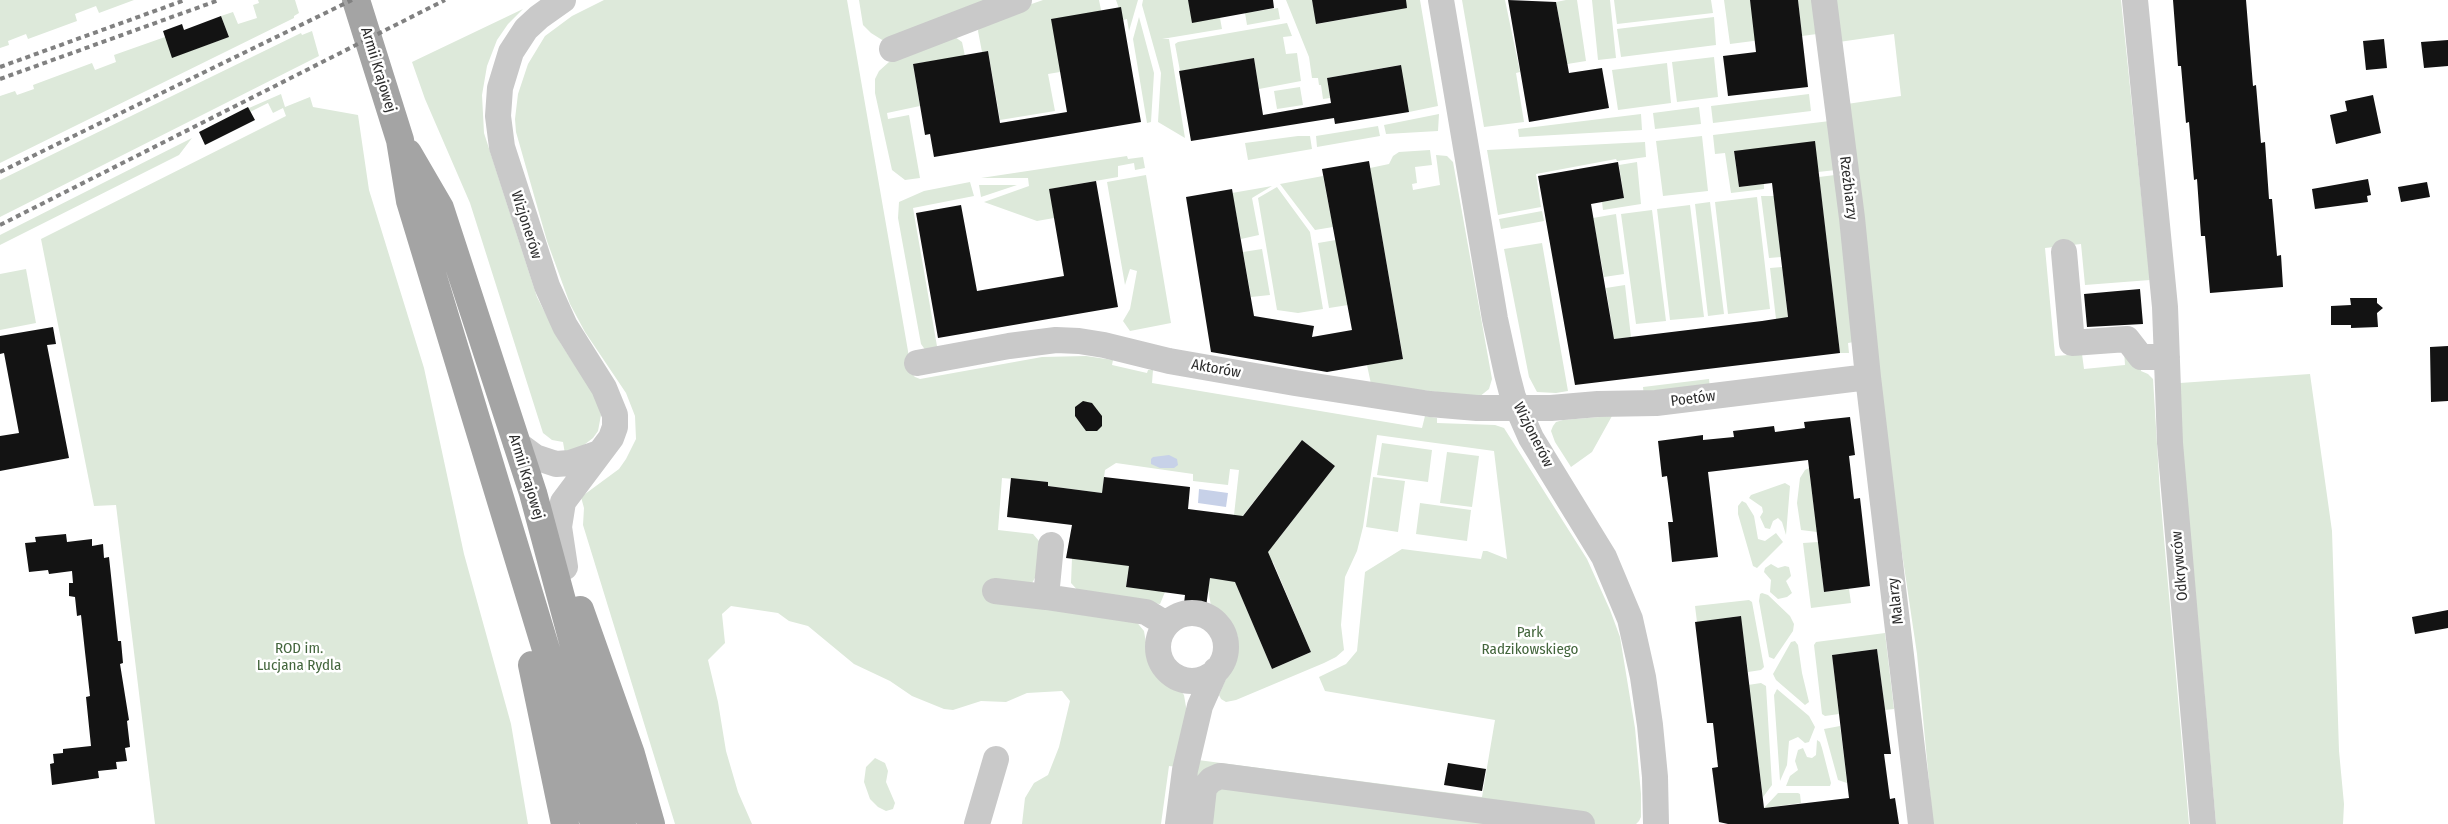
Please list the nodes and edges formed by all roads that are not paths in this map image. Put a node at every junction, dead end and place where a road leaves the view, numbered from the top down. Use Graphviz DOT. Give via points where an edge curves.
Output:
graph roads {
  1 [pos="356,0"];
  2 [pos="563,0"];
  3 [pos="1018,0"];
  4 [pos="1440,0"];
  5 [pos="1824,0"];
  6 [pos="2135,0"];
  7 [pos="892,50"];
  8 [pos="400,140"];
  9 [pos="2064,252"];
  10 [pos="2167,356"];
  11 [pos="917,363"];
  12 [pos="1868,377"];
  13 [pos="1517,406"];
  14 [pos="516,443"];
  15 [pos="600,453"];
  16 [pos="533,493"];
  17 [pos="1051,545"];
  18 [pos="565,567"];
  19 [pos="527,588"];
  20 [pos="995,591"];
  21 [pos="1046,597"];
  22 [pos="1166,624"];
  23 [pos="1216,670"];
  24 [pos="1183,679"];
  25 [pos="1200,706"];
  26 [pos="996,759"];
  27 [pos="564,824"];
  28 [pos="594,824"];
  29 [pos="622,824"];
  30 [pos="651,824"];
  31 [pos="977,824"];
  32 [pos="1178,824"];
  33 [pos="1200,824"];
  34 [pos="1582,824"];
  35 [pos="1656,824"];
  36 [pos="1921,824"];
  37 [pos="2203,824"];
  1 -- 8 [label="main road, Armii Krajowej"];
  2 -- 15 [label="street, Wizjonerów" via="526,29 511,52 500,88 499,131 546,286 565,326 613,408 615,427"];
  3 -- 7 [label="street"];
  4 -- 13 [label="street, Wizjonerów" via="1499,341"];
  5 -- 12 [label="street, Rzeźbiarzy" via="1852,218"];
  6 -- 10 [label="street, Odkrywców"];
  8 -- 14 [label="main road, Armii Krajowej" via="440,208"];
  8 -- 19 [label="main road, Armii Krajowej" via="410,200"];
  9 -- 10 [label="street" via="2072,343 2127,339 2141,357"];
  10 -- 37 [label="street, Odkrywców" via="2171,462"];
  11 -- 13 [label="street, Aktorów" via="1009,346 1056,340 1079,341 1169,361 1430,404 1477,408"];
  12 -- 13 [label="street, Poetów" via="1656,403 1551,408"];
  12 -- 36 [label="street, Malarzy"];
  13 -- 35 [label="street, Wizjonerów" via="1531,438 1604,557 1630,619 1650,725"];
  14 -- 15 [label="street" via="534,457 556,464"];
  14 -- 16 [label="main road, Armii Krajowej"];
  15 -- 18 [label="street, Wizjonerów" via="563,502 559,526"];
  16 -- 18 [label="main road"];
  16 -- 29 [label="main road, Armii Krajowej"];
  17 -- 21 [label="street"];
  18 -- 30 [label="main road" via="631,754"];
  19 -- 27 [label="main road" via="530,660"];
  19 -- 28 [label="main road, Armii Krajowej"];
  20 -- 21 [label="street"];
  21 -- 22 [label="street" via="1146,612"];
  22 -- 23 [label="street" via="1174,617 1195,613 1214,622 1221,630 1225,650"];
  22 -- 24 [label="street" via="1160,634 1159,656 1169,671"];
  23 -- 24 [label="street" via="1201,679"];
  23 -- 25 [label="street"];
  24 -- 25 [label="street"];
  25 -- 32 [label="street"];
  26 -- 31 [label="street"];
  33 -- 34 [label="street" via="1204,788 1215,777 1226,776"];
}
